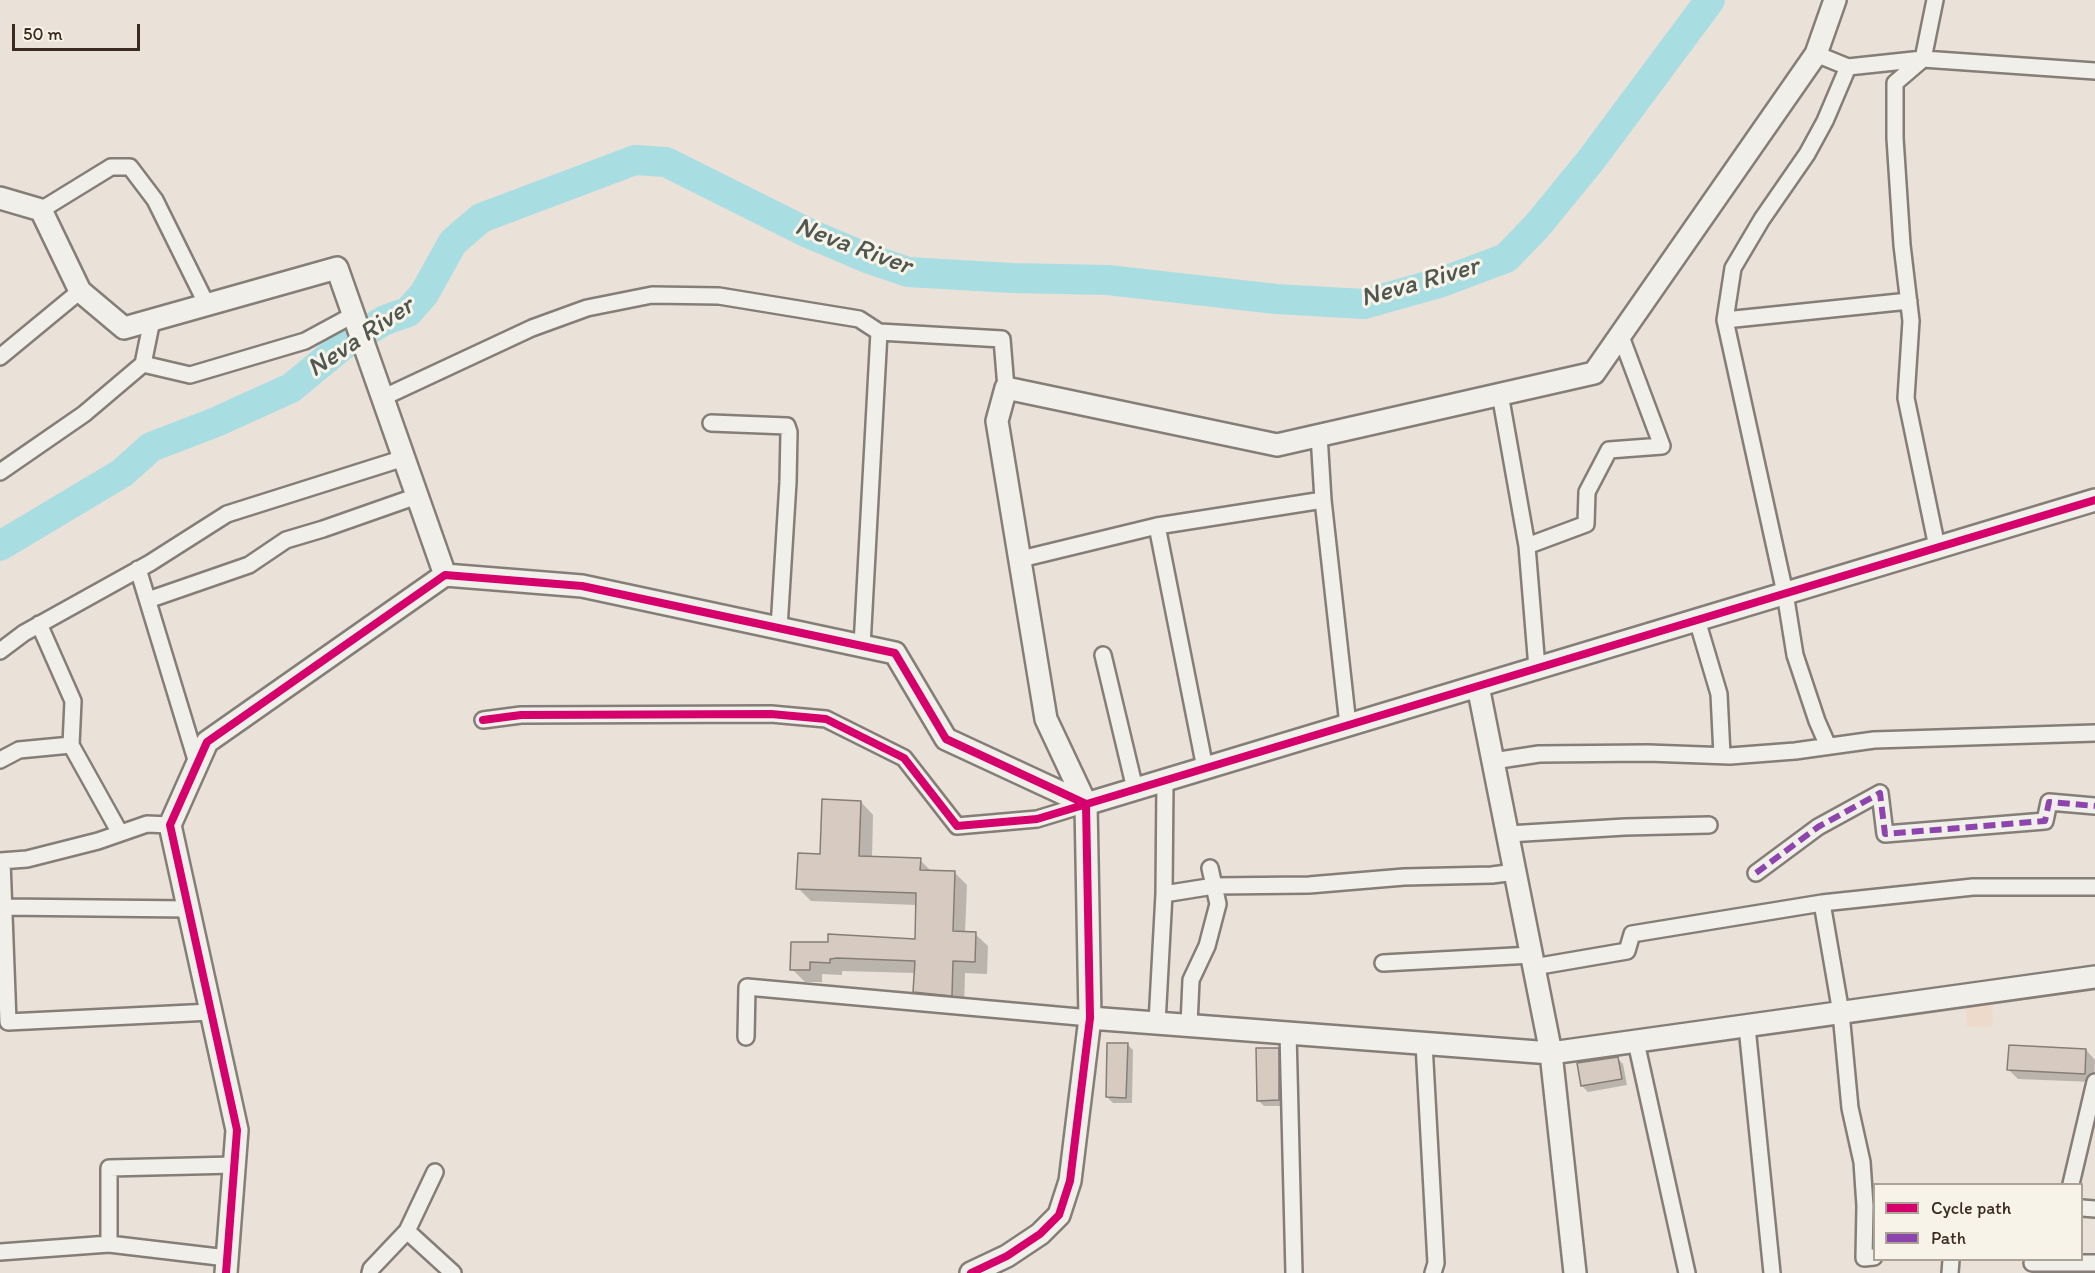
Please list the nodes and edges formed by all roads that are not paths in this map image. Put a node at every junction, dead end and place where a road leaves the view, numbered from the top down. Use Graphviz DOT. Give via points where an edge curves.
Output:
graph roads {
  1 [pos="1835,0"];
  2 [pos="1935,0"];
  3 [pos="1816,54"];
  4 [pos="1923,59"];
  5 [pos="1848,67"];
  6 [pos="2095,70"];
  7 [pos="0,198"];
  8 [pos="40,210"];
  9 [pos="80,291"];
  10 [pos="1909,301"];
  11 [pos="207,305"];
  12 [pos="353,315"];
  13 [pos="152,320"];
  14 [pos="1725,320"];
  15 [pos="879,332"];
  16 [pos="1620,334"];
  17 [pos="0,357"];
  18 [pos="143,364"];
  19 [pos="1006,388"];
  20 [pos="1500,394"];
  21 [pos="382,398"];
  22 [pos="711,423"];
  23 [pos="1319,435"];
  24 [pos="404,458"];
  25 [pos="0,472"];
  26 [pos="417,496"];
  27 [pos="1323,500"];
  28 [pos="2095,500"];
  29 [pos="1157,526"];
  30 [pos="1527,546"];
  31 [pos="1937,547"];
  32 [pos="1021,559"];
  33 [pos="138,569"];
  34 [pos="445,574"];
  35 [pos="1785,593"];
  36 [pos="148,600"];
  37 [pos="1698,620"];
  38 [pos="39,624"];
  39 [pos="779,628"];
  40 [pos="862,646"];
  41 [pos="0,651"];
  42 [pos="1102,655"];
  43 [pos="1537,668"];
  44 [pos="1478,686"];
  45 [pos="483,720"];
  46 [pos="1348,725"];
  47 [pos="2095,733"];
  48 [pos="71,746"];
  49 [pos="1828,746"];
  50 [pos="1722,755"];
  51 [pos="0,760"];
  52 [pos="1493,761"];
  53 [pos="197,764"];
  54 [pos="1205,768"];
  55 [pos="1165,781"];
  56 [pos="1135,789"];
  57 [pos="1086,804"];
  58 [pos="2095,806"];
  59 [pos="170,825"];
  60 [pos="1709,825"];
  61 [pos="120,833"];
  62 [pos="1508,834"];
  63 [pos="1,861"];
  64 [pos="1210,868"];
  65 [pos="1515,872"];
  66 [pos="1756,873"];
  67 [pos="1214,886"];
  68 [pos="2095,887"];
  69 [pos="1164,894"];
  70 [pos="1822,903"];
  71 [pos="3,908"];
  72 [pos="189,909"];
  73 [pos="1533,961"];
  74 [pos="1383,963"];
  75 [pos="2095,977"];
  76 [pos="211,1012"];
  77 [pos="1841,1013"];
  78 [pos="1090,1018"];
  79 [pos="1157,1023"];
  80 [pos="1189,1025"];
  81 [pos="1747,1027"];
  82 [pos="1288,1033"];
  83 [pos="746,1037"];
  84 [pos="1636,1042"];
  85 [pos="1424,1044"];
  86 [pos="1551,1053"];
  87 [pos="2095,1082"];
  88 [pos="234,1165"];
  89 [pos="435,1172"];
  90 [pos="2072,1183"];
  91 [pos="407,1231"];
  92 [pos="109,1244"];
  93 [pos="0,1252"];
  94 [pos="1873,1257"];
  95 [pos="2095,1263"];
  96 [pos="227,1265"];
  97 [pos="2031,1265"];
  98 [pos="370,1273"];
  99 [pos="453,1273"];
  100 [pos="971,1273"];
  101 [pos="1294,1273"];
  102 [pos="1433,1273"];
  103 [pos="1575,1273"];
  104 [pos="1687,1273"];
  105 [pos="1772,1273"];
  1 -- 3 [label="street"];
  2 -- 4 [label="street"];
  3 -- 5 [label="street"];
  3 -- 16 [label="street"];
  4 -- 5 [label="street"];
  4 -- 6 [label="street"];
  4 -- 10 [label="street" via="1895,84 1895,138"];
  5 -- 14 [label="street" via="1807,154 1733,268"];
  7 -- 8 [label="street"];
  8 -- 9 [label="street"];
  8 -- 11 [label="street" via="111,167 130,167 155,200"];
  9 -- 13 [label="street" via="124,328"];
  9 -- 17 [label="street"];
  10 -- 14 [label="street"];
  10 -- 31 [label="street" via="1906,399"];
  11 -- 12 [label="street" via="337,268"];
  11 -- 13 [label="street"];
  12 -- 18 [label="street" via="305,341 190,375"];
  12 -- 21 [label="street"];
  13 -- 18 [label="street"];
  14 -- 35 [label="street"];
  15 -- 19 [label="street" via="1002,339"];
  15 -- 21 [label="street" via="859,319 719,296 652,296 586,308 543,324"];
  15 -- 40 [label="street"];
  16 -- 20 [label="street" via="1594,373"];
  16 -- 30 [label="street" via="1662,447 1609,450 1587,492 1586,524"];
  18 -- 25 [label="street" via="84,414"];
  19 -- 23 [label="street" via="1277,445"];
  19 -- 32 [label="street" via="998,421"];
  20 -- 23 [label="street"];
  20 -- 30 [label="street"];
  21 -- 24 [label="street"];
  22 -- 39 [label="street" via="787,426 789,432"];
  23 -- 27 [label="street"];
  24 -- 26 [label="street"];
  24 -- 33 [label="street" via="227,514"];
  26 -- 34 [label="street"];
  26 -- 36 [label="street" via="286,540 249,565"];
  27 -- 29 [label="street"];
  27 -- 46 [label="street"];
  28 -- 31 [label="street"];
  29 -- 32 [label="street"];
  29 -- 54 [label="street"];
  30 -- 43 [label="street"];
  31 -- 35 [label="street"];
  32 -- 57 [label="street" via="1046,719"];
  33 -- 36 [label="street"];
  33 -- 38 [label="street"];
  34 -- 39 [label="street" via="582,586"];
  34 -- 53 [label="street" via="207,742"];
  35 -- 37 [label="street"];
  35 -- 49 [label="street" via="1795,655"];
  36 -- 53 [label="street"];
  37 -- 43 [label="street"];
  37 -- 50 [label="street" via="1719,694"];
  38 -- 41 [label="street"];
  38 -- 48 [label="street" via="73,700"];
  39 -- 40 [label="street"];
  40 -- 57 [label="street" via="895,653 946,739"];
  42 -- 56 [label="street"];
  43 -- 44 [label="street"];
  44 -- 46 [label="street"];
  44 -- 52 [label="street"];
  45 -- 57 [label="street" via="521,716 771,714 826,719 904,758 957,826 1037,819"];
  46 -- 54 [label="street"];
  47 -- 49 [label="street" via="1874,740"];
  48 -- 51 [label="street" via="19,750"];
  48 -- 61 [label="street"];
  49 -- 50 [label="street"];
  50 -- 52 [label="street" via="1539,754"];
  52 -- 62 [label="street"];
  53 -- 59 [label="street"];
  54 -- 55 [label="street"];
  55 -- 56 [label="street"];
  55 -- 69 [label="street"];
  56 -- 57 [label="street"];
  57 -- 78 [label="street"];
  58 -- 66 [label="street" via="2049,802 2045,821 1885,834 1880,794 1818,827"];
  59 -- 61 [label="street" via="147,824"];
  59 -- 72 [label="street"];
  60 -- 62 [label="street"];
  61 -- 63 [label="street" via="27,859"];
  62 -- 65 [label="street"];
  63 -- 71 [label="street"];
  64 -- 67 [label="street"];
  65 -- 67 [label="street" via="1309,885"];
  65 -- 73 [label="street"];
  67 -- 69 [label="street"];
  67 -- 80 [label="street" via="1218,904 1207,946 1191,980"];
  68 -- 70 [label="street" via="1973,887"];
  69 -- 79 [label="street"];
  70 -- 73 [label="street" via="1632,934 1627,951"];
  70 -- 77 [label="street"];
  71 -- 72 [label="street"];
  71 -- 76 [label="street" via="8,1022"];
  72 -- 76 [label="street"];
  73 -- 74 [label="street"];
  73 -- 86 [label="street"];
  75 -- 77 [label="street"];
  76 -- 88 [label="street" via="237,1130"];
  77 -- 81 [label="street"];
  77 -- 94 [label="street" via="1850,1108 1862,1162 1864,1258"];
  78 -- 79 [label="street"];
  78 -- 83 [label="street" via="747,987"];
  78 -- 100 [label="street" via="1070,1181 1059,1215 1007,1256"];
  79 -- 80 [label="street"];
  80 -- 82 [label="street"];
  81 -- 84 [label="street"];
  81 -- 105 [label="street"];
  82 -- 85 [label="street"];
  82 -- 101 [label="street"];
  84 -- 86 [label="street"];
  84 -- 104 [label="street"];
  85 -- 86 [label="street"];
  85 -- 102 [label="street" via="1436,1263"];
  86 -- 103 [label="street"];
  87 -- 90 [label="street"];
  88 -- 92 [label="street" via="109,1168"];
  88 -- 96 [label="street"];
  89 -- 91 [label="street"];
  91 -- 98 [label="street"];
  91 -- 99 [label="street"];
  92 -- 93 [label="street"];
  92 -- 96 [label="street"];
  95 -- 97 [label="street"];
}
